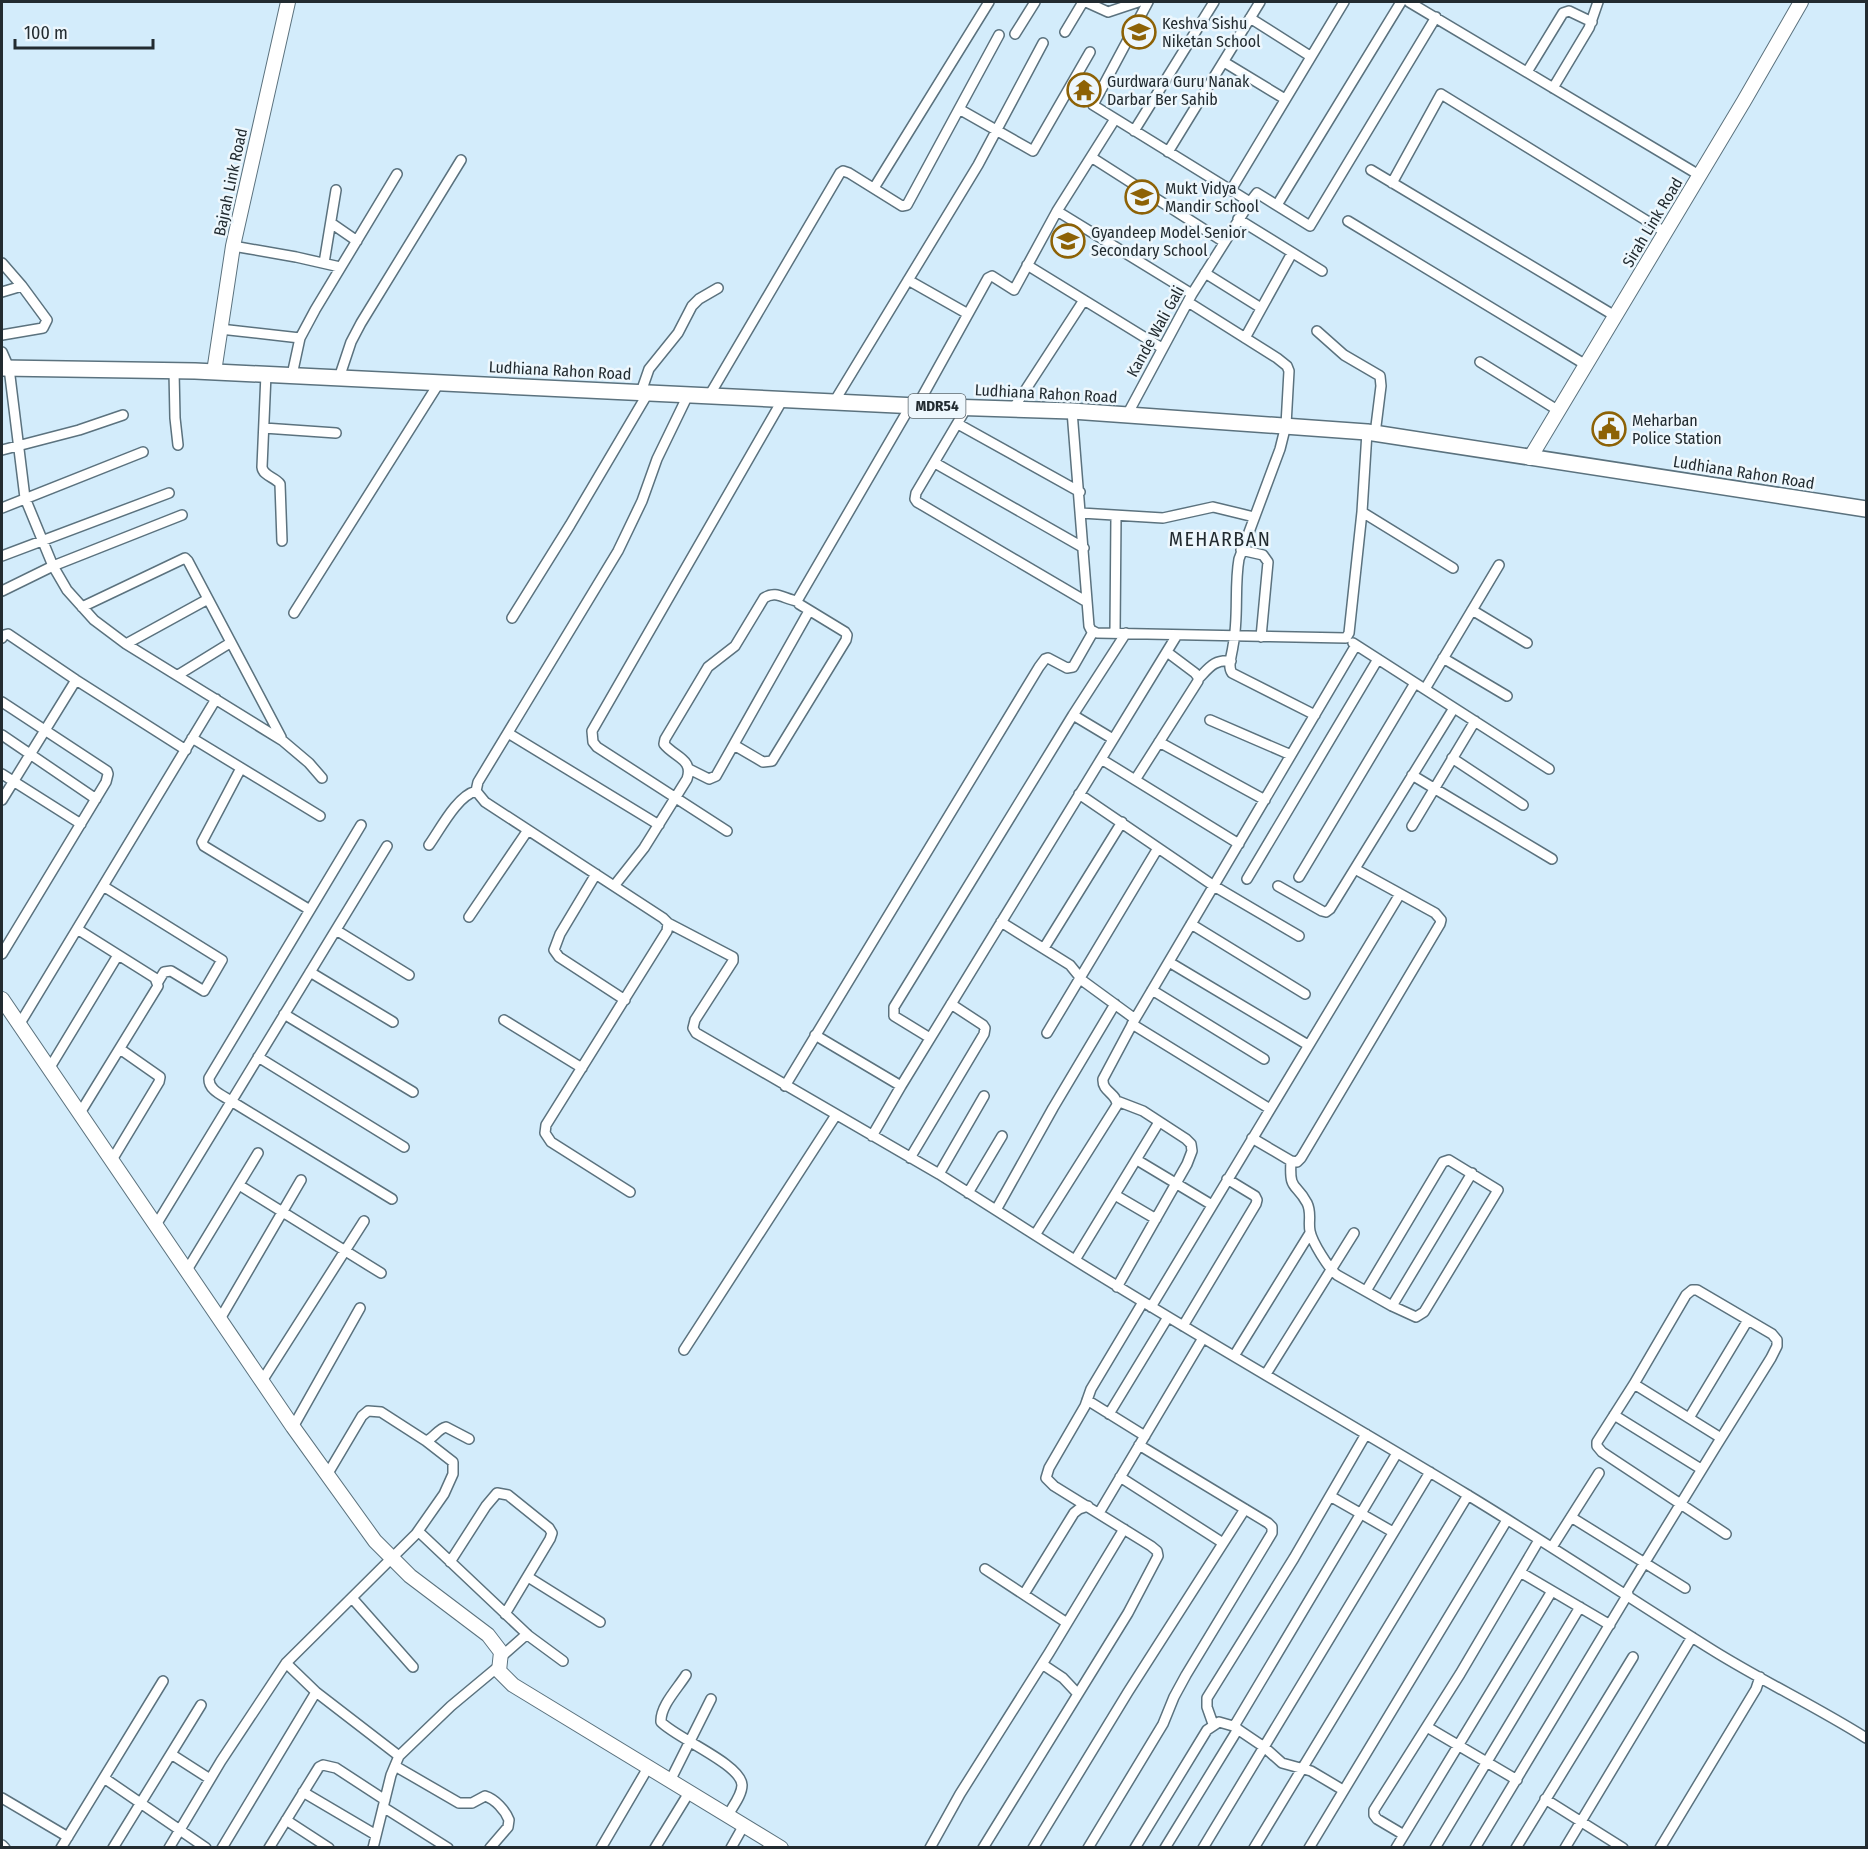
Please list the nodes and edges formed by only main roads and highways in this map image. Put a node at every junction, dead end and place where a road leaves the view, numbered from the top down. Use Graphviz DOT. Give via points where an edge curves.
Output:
graph roads {
  1 [pos="5,368"];
  2 [pos="1866,509"];
  1 -- 2 [label="main road, Ludhiana Rahon Road / MDR54" via="291,375 1072,411 1286,425 1371,433"];
}
